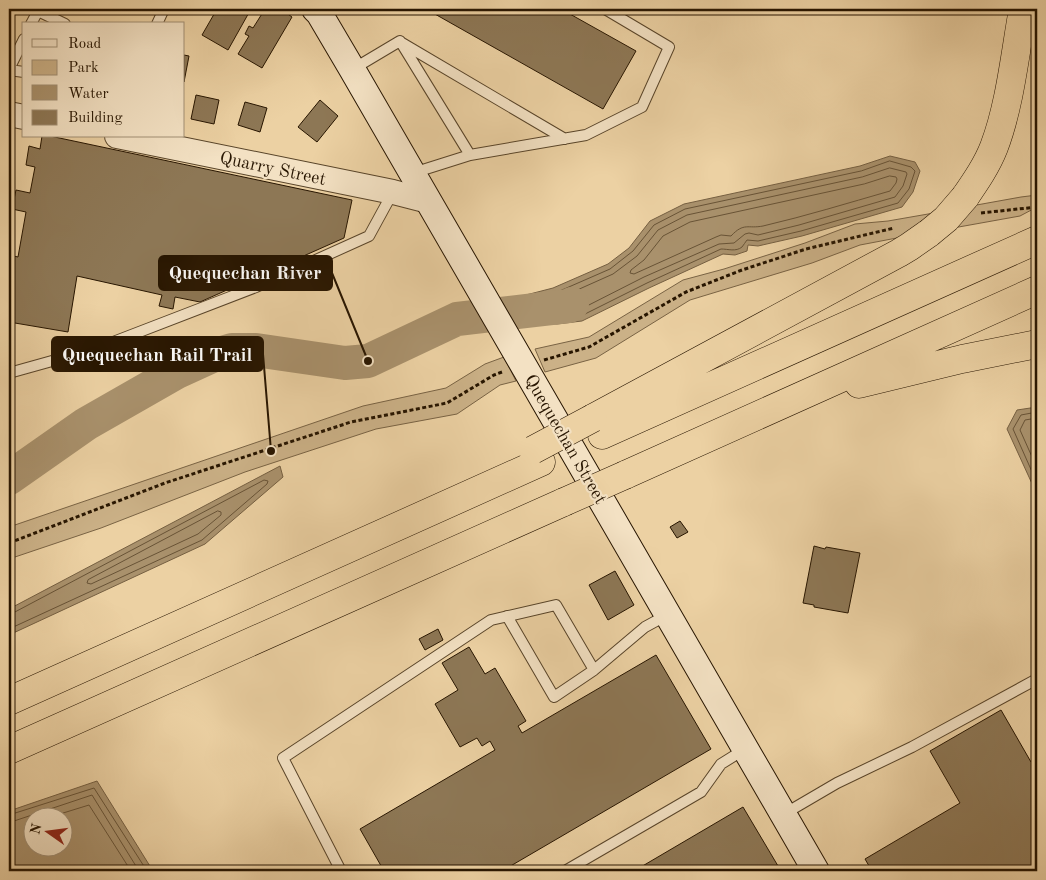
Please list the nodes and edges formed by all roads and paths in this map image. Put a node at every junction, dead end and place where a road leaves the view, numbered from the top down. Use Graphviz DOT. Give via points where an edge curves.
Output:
graph roads {
  1 [pos="315,9"];
  2 [pos="605,9"];
  3 [pos="1023,9"];
  4 [pos="38,10"];
  5 [pos="162,10"];
  6 [pos="32,22"];
  7 [pos="61,22"];
  8 [pos="158,22"];
  9 [pos="400,41"];
  10 [pos="22,43"];
  11 [pos="352,69"];
  12 [pos="9,70"];
  13 [pos="22,72"];
  14 [pos="9,114"];
  15 [pos="22,117"];
  16 [pos="127,138"];
  17 [pos="565,139"];
  18 [pos="470,155"];
  19 [pos="412,173"];
  20 [pos="393,192"];
  21 [pos="428,201"];
  22 [pos="970,206"];
  23 [pos="1037,207"];
  24 [pos="896,228"];
  25 [pos="1037,240"];
  26 [pos="1037,290"];
  27 [pos="1037,344"];
  28 [pos="523,365"];
  29 [pos="9,373"];
  30 [pos="792,400"];
  31 [pos="597,427"];
  32 [pos="9,543"];
  33 [pos="668,614"];
  34 [pos="507,616"];
  35 [pos="594,670"];
  36 [pos="1037,679"];
  37 [pos="9,701"];
  38 [pos="746,749"];
  39 [pos="9,750"];
  40 [pos="783,814"];
  41 [pos="341,871"];
  42 [pos="565,871"];
  43 [pos="816,871"];
  1 -- 11 [label="main road, Quequechan Street"];
  2 -- 17 [label="lane" via="670,47 642,107 586,135"];
  3 -- 22 [label="highway" via="1002,122"];
  4 -- 6 [label="lane"];
  4 -- 7 [label="lane"];
  5 -- 8 [label="lane"];
  9 -- 11 [label="lane"];
  9 -- 17 [label="lane"];
  9 -- 18 [label="lane"];
  10 -- 12 [label="lane"];
  11 -- 19 [label="main road, Quequechan Street"];
  12 -- 13 [label="lane"];
  14 -- 15 [label="street"];
  16 -- 20 [label="street, Quarry Street"];
  17 -- 18 [label="lane"];
  18 -- 19 [label="lane"];
  19 -- 21 [label="main road, Quequechan Street"];
  20 -- 21 [label="street, Quarry Street"];
  20 -- 29 [label="lane" via="369,236 256,287 95,349"];
  21 -- 28 [label="main road, Quequechan Street"];
  22 -- 23 [label="path"];
  22 -- 31 [label="highway, bridge" via="950,215 910,247"];
  24 -- 28 [label="path" via="742,270 686,292 589,348"];
  25 -- 31 [label="highway"];
  26 -- 30 [label="highway"];
  27 -- 30 [label="highway"];
  28 -- 32 [label="path" via="494,375 447,403 351,422 164,483"];
  28 -- 33 [label="main road, Quequechan Street"];
  30 -- 39 [label="highway, bridge"];
  31 -- 37 [label="highway" via="373,537"];
  33 -- 35 [label="lane" via="645,627"];
  33 -- 38 [label="main road, Quequechan Street"];
  34 -- 35 [label="lane" via="556,604"];
  34 -- 35 [label="lane" via="554,697"];
  34 -- 41 [label="lane" via="491,620 283,758"];
  36 -- 40 [label="lane"];
  38 -- 40 [label="main road, Quequechan Street"];
  38 -- 42 [label="lane" via="721,764 700,792"];
  40 -- 43 [label="main road, Quequechan Street"];
}
